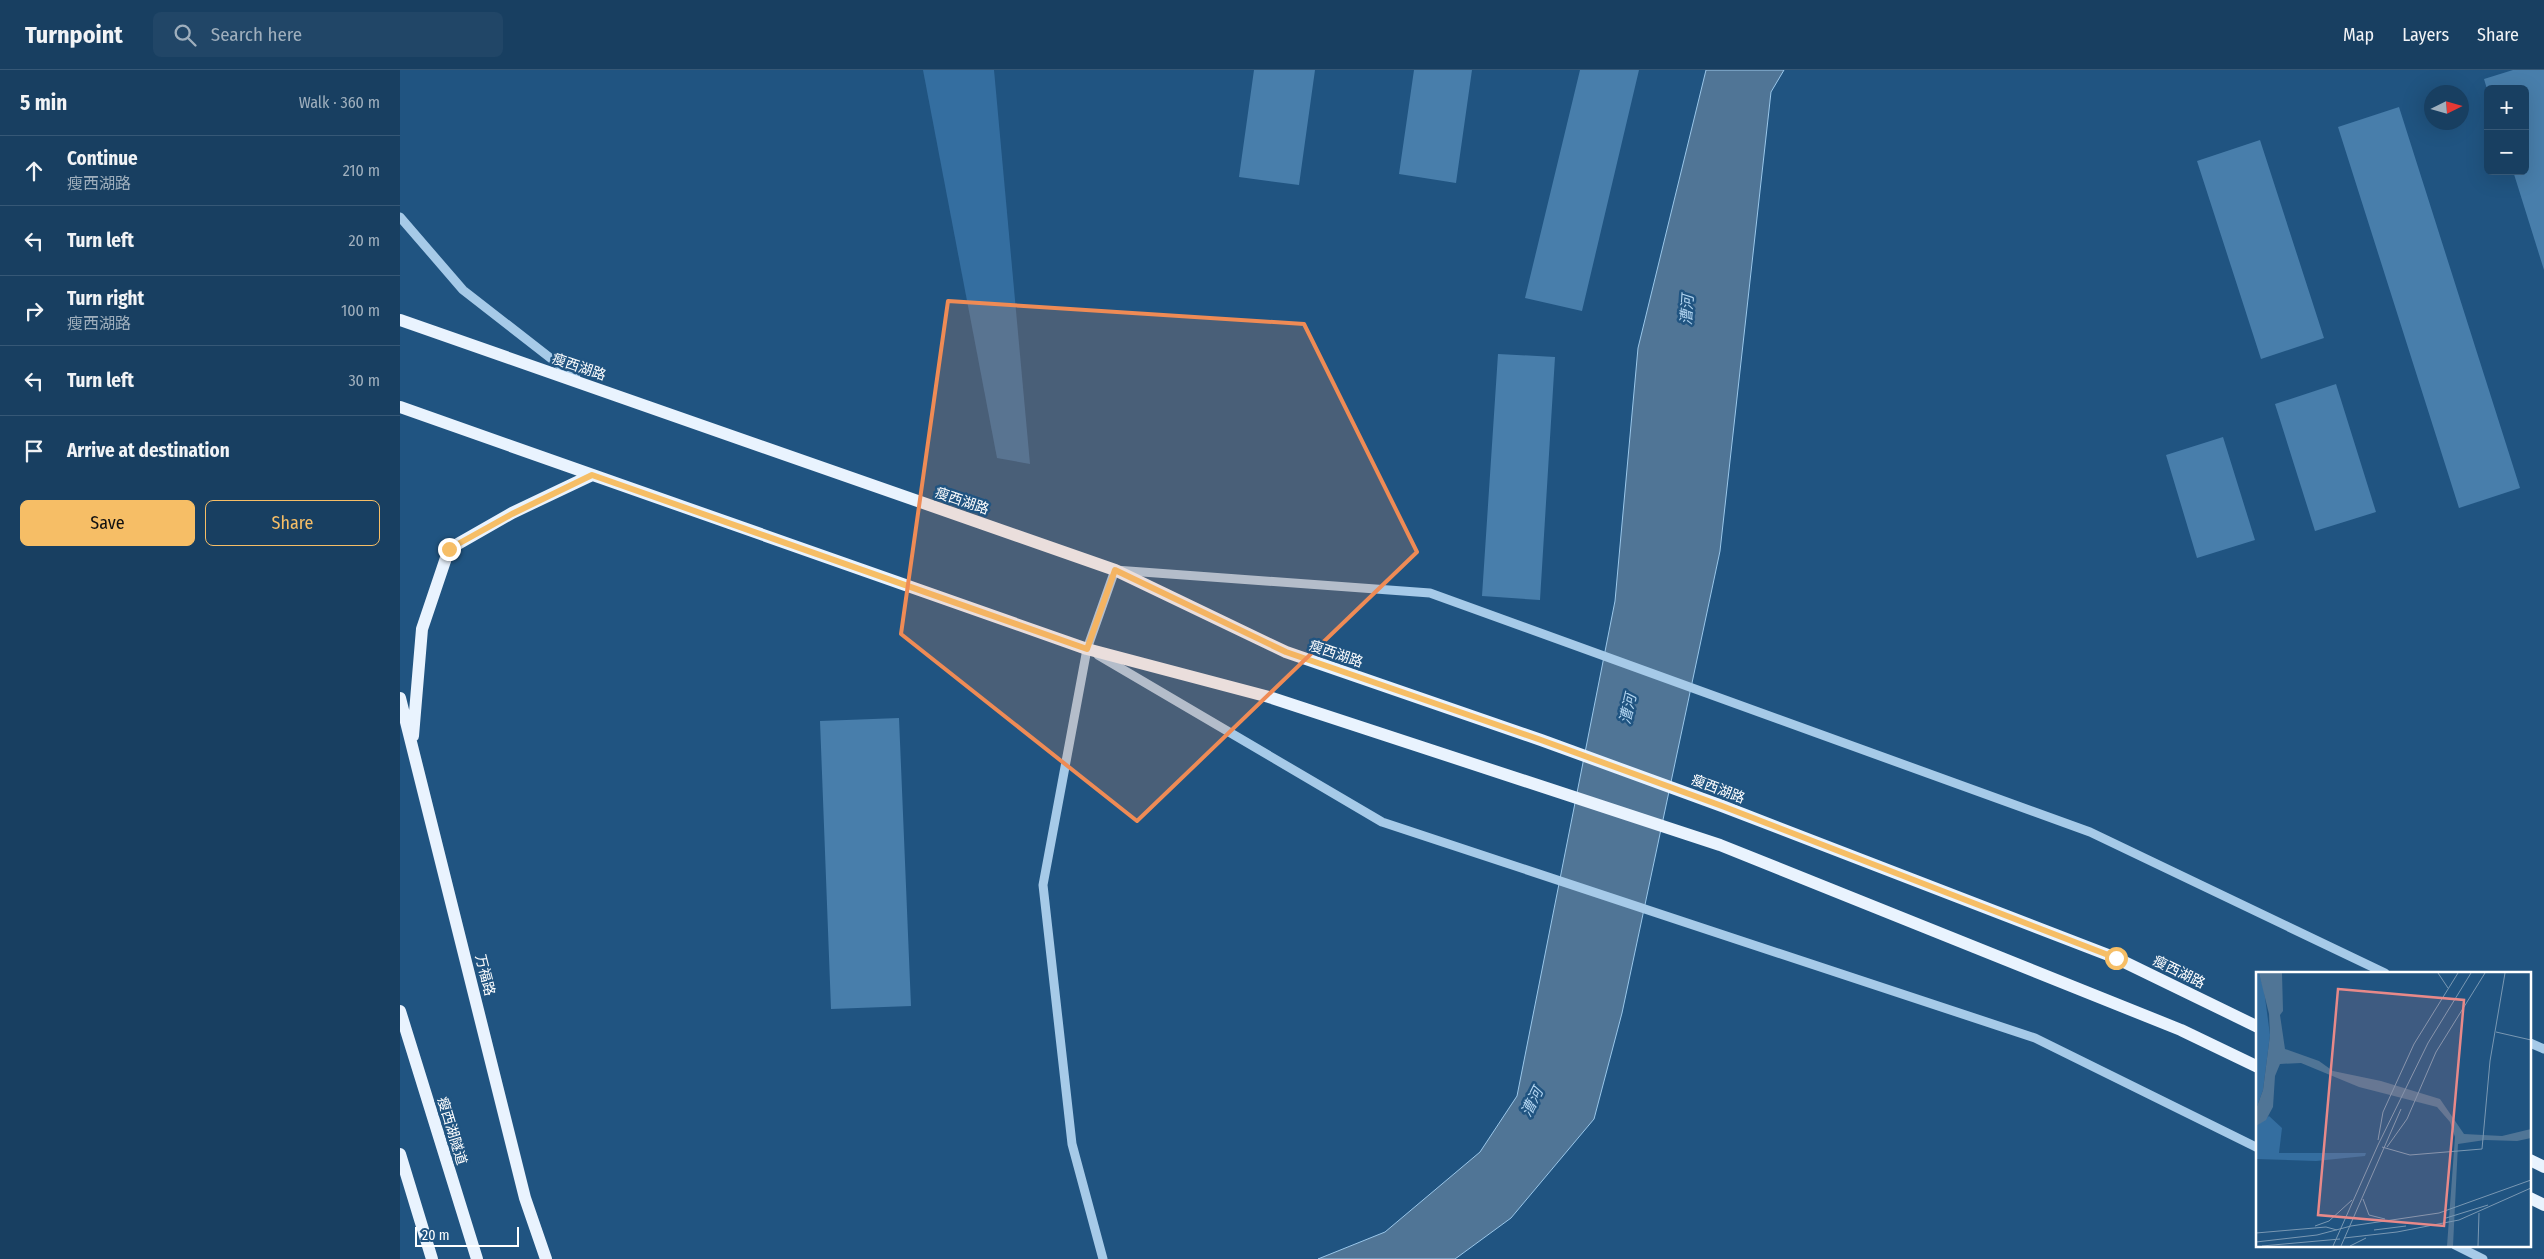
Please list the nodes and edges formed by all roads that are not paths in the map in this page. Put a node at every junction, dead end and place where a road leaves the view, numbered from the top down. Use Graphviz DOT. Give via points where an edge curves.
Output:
graph roads {
  1 [pos="400,217"];
  2 [pos="400,320"];
  3 [pos="584,384"];
  4 [pos="400,407"];
  5 [pos="592,475"];
  6 [pos="1115,570"];
  7 [pos="1087,649"];
  8 [pos="400,698"];
  9 [pos="412,748"];
  10 [pos="2383,972"];
  11 [pos="400,1011"];
  12 [pos="2256,1026"];
  13 [pos="2532,1043"];
  14 [pos="2544,1049"];
  15 [pos="2256,1066"];
  16 [pos="2256,1147"];
  17 [pos="400,1154"];
  18 [pos="2532,1161"];
  19 [pos="2544,1167"];
  20 [pos="2532,1199"];
  21 [pos="2544,1205"];
  22 [pos="2457,1246"];
  23 [pos="432,1259"];
  24 [pos="477,1259"];
  25 [pos="546,1259"];
  26 [pos="1103,1259"];
  27 [pos="2483,1259"];
  1 -- 3 [label="street" via="463,290"];
  2 -- 3 [label="main road, 瘦西湖路"];
  3 -- 6 [label="main road, 瘦西湖路"];
  4 -- 5 [label="main road"];
  5 -- 7 [label="main road"];
  5 -- 9 [label="main road" via="449,549 422,629"];
  6 -- 7 [label="street"];
  6 -- 10 [label="street" via="1430,593 2090,832"];
  6 -- 12 [label="main road, 瘦西湖路" via="1286,652 1722,806 2116,958"];
  7 -- 15 [label="main road" via="1269,697 1720,845 2181,1030"];
  7 -- 16 [label="street" via="1382,822 2035,1038"];
  7 -- 26 [label="street" via="1043,885 1072,1144"];
  8 -- 9 [label="main road, 万福路"];
  9 -- 25 [label="main road, 万福路" via="526,1198"];
  11 -- 24 [label="main road, 瘦西湖隧道"];
  13 -- 14 [label="street"];
  17 -- 23 [label="main road"];
  18 -- 19 [label="main road"];
  20 -- 21 [label="main road"];
  22 -- 27 [label="street"];
}
